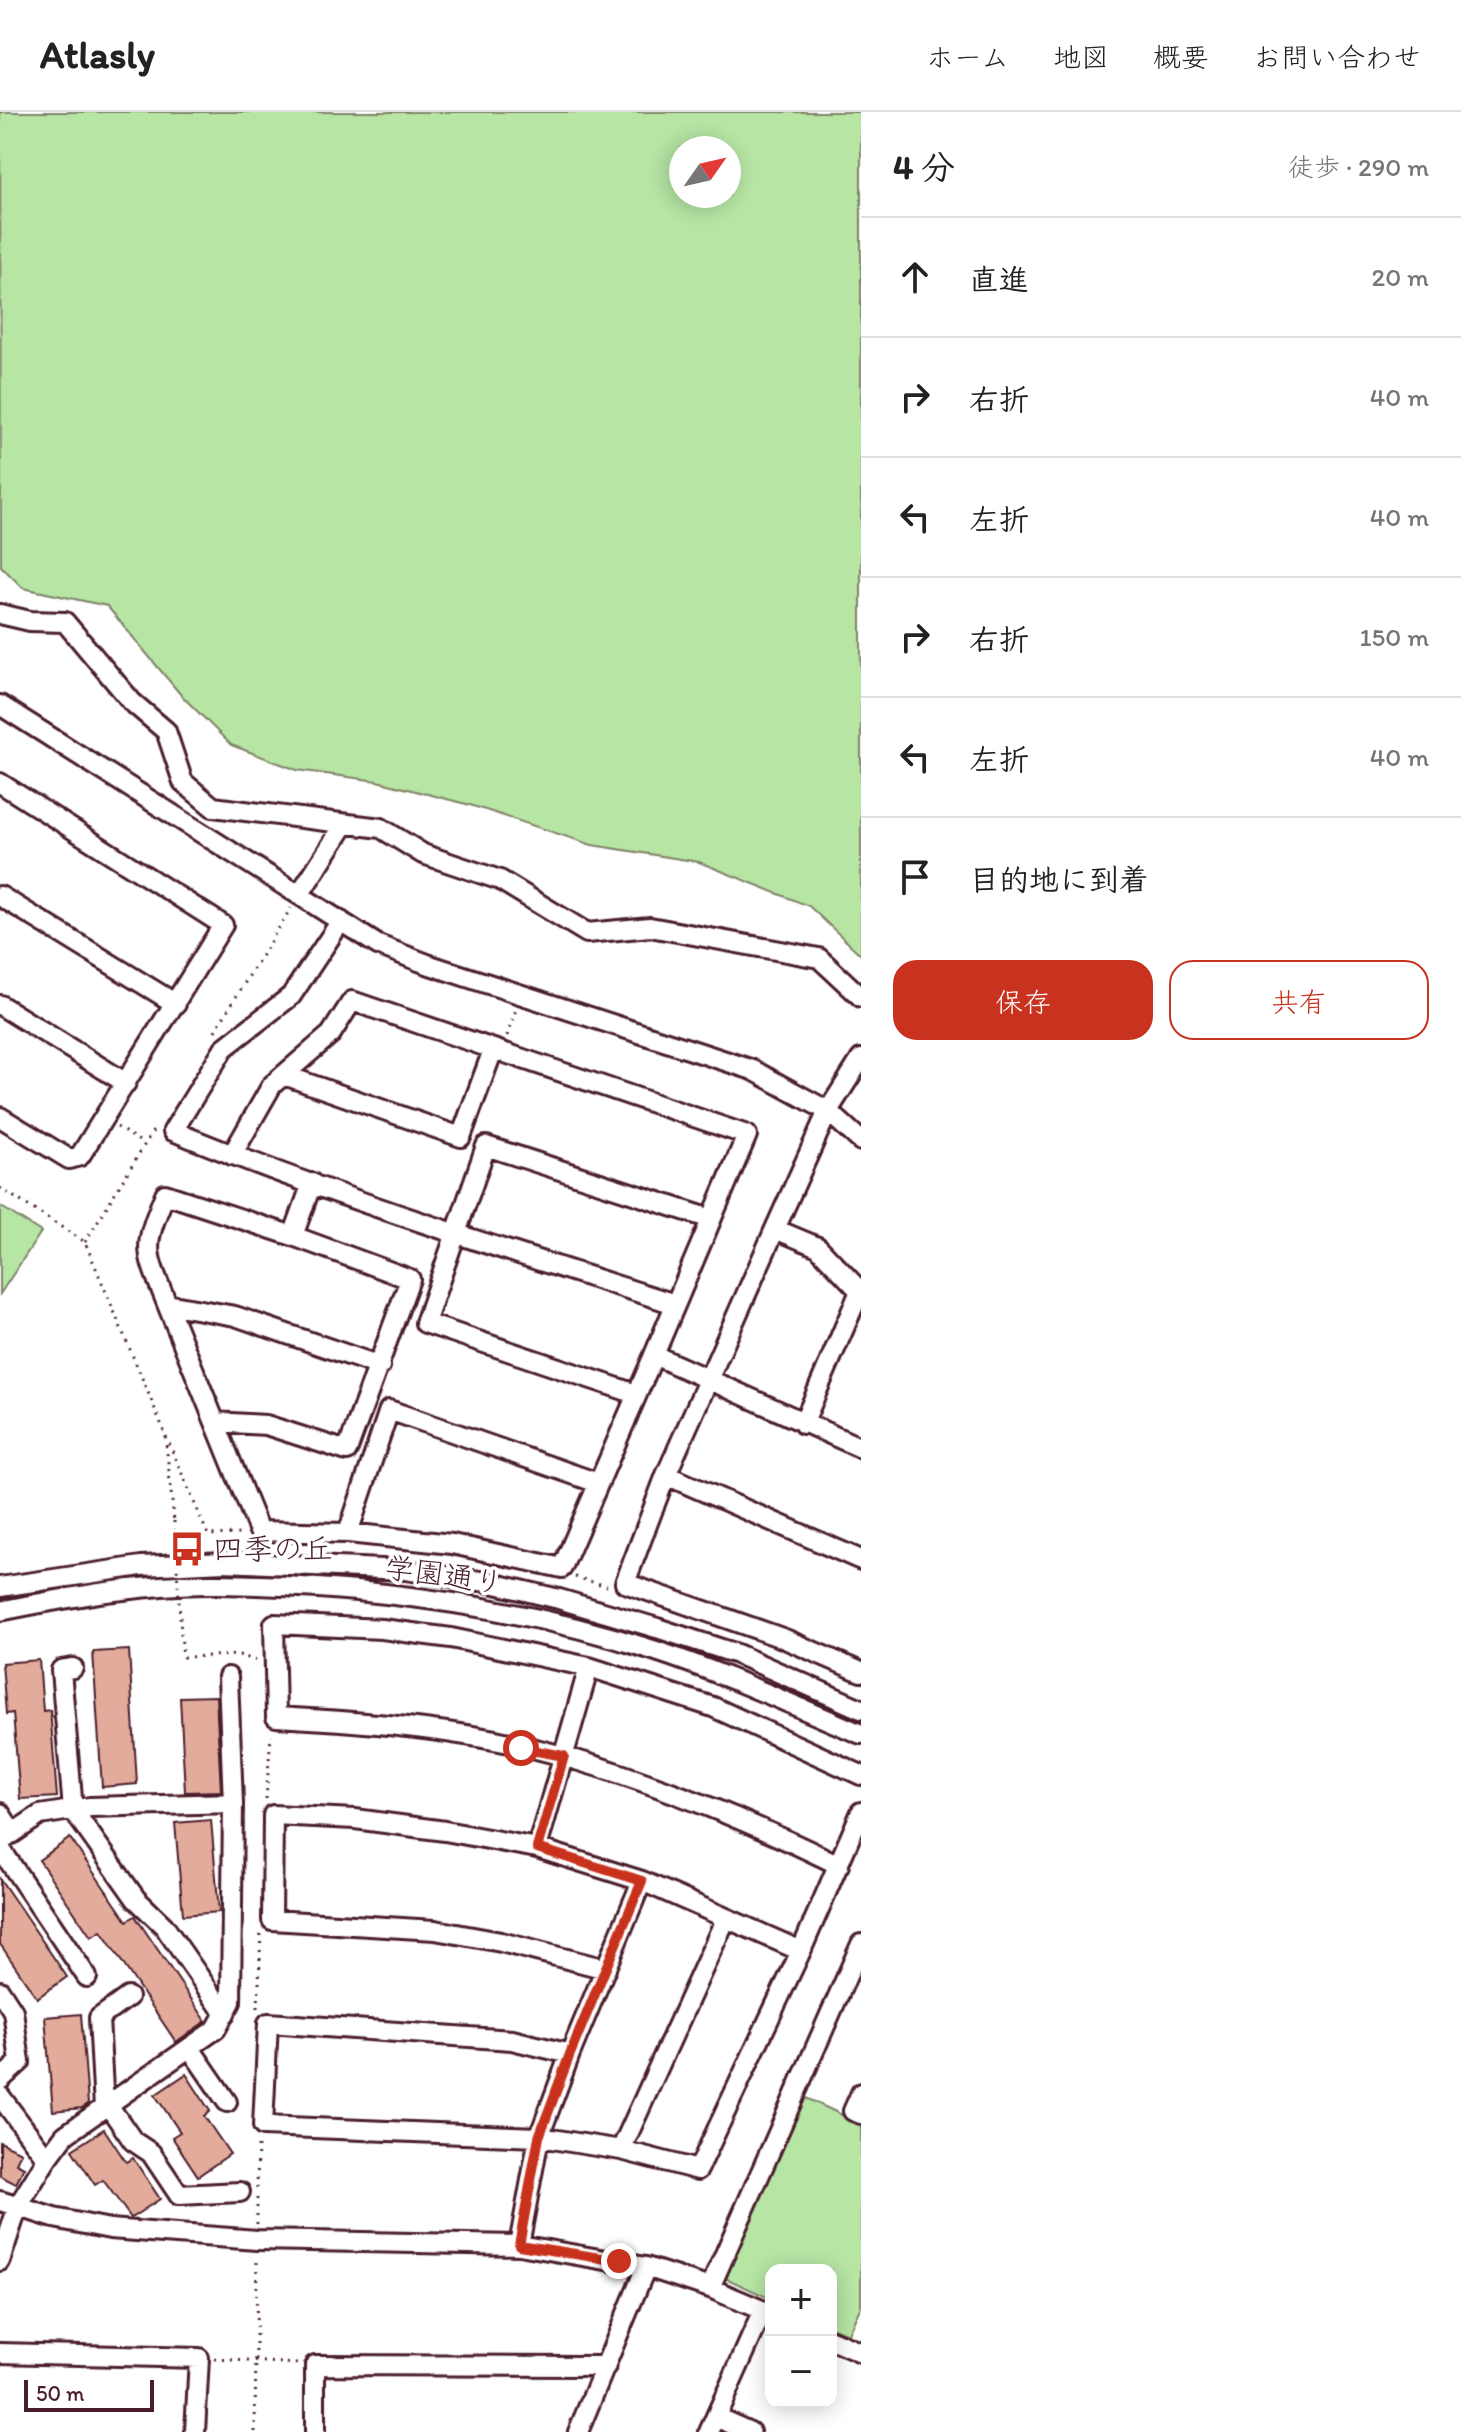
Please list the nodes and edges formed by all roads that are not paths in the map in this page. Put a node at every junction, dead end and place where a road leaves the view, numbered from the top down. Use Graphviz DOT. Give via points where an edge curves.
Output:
graph roads {
  1 [pos="0,614"];
  2 [pos="0,705"];
  3 [pos="0,783"];
  4 [pos="345,824"];
  5 [pos="299,895"];
  6 [pos="0,896"];
  7 [pos="341,921"];
  8 [pos="861,997"];
  9 [pos="176,1004"];
  10 [pos="0,1005"];
  11 [pos="493,1050"];
  12 [pos="861,1059"];
  13 [pos="284,1075"];
  14 [pos="126,1083"];
  15 [pos="828,1111"];
  16 [pos="0,1117"];
  17 [pos="861,1141"];
  18 [pos="232,1155"];
  19 [pos="312,1183"];
  20 [pos="711,1219"];
  21 [pos="775,1229"];
  22 [pos="457,1234"];
  23 [pos="293,1236"];
  24 [pos="861,1291"];
  25 [pos="167,1304"];
  26 [pos="675,1304"];
  27 [pos="654,1355"];
  28 [pos="380,1366"];
  29 [pos="708,1380"];
  30 [pos="636,1394"];
  31 [pos="215,1422"];
  32 [pos="803,1424"];
  33 [pos="861,1448"];
  34 [pos="666,1475"];
  35 [pos="598,1483"];
  36 [pos="348,1533"];
  37 [pos="861,1560"];
  38 [pos="0,1587"];
  39 [pos="0,1611"];
  40 [pos="589,1667"];
  41 [pos="73,1668"];
  42 [pos="861,1672"];
  43 [pos="228,1677"];
  44 [pos="861,1709"];
  45 [pos="861,1734"];
  46 [pos="564,1756"];
  47 [pos="861,1775"];
  48 [pos="233,1803"];
  49 [pos="73,1810"];
  50 [pos="861,1812"];
  51 [pos="0,1813"];
  52 [pos="4,1841"];
  53 [pos="537,1848"];
  54 [pos="839,1865"];
  55 [pos="642,1881"];
  56 [pos="726,1918"];
  57 [pos="861,1944"];
  58 [pos="801,1951"];
  59 [pos="606,1969"];
  60 [pos="87,1977"];
  61 [pos="0,1991"];
  62 [pos="128,1997"];
  63 [pos="225,2014"];
  64 [pos="190,2048"];
  65 [pos="570,2054"];
  66 [pos="0,2080"];
  67 [pos="861,2093"];
  68 [pos="0,2096"];
  69 [pos="227,2102"];
  70 [pos="106,2107"];
  71 [pos="861,2114"];
  72 [pos="539,2137"];
  73 [pos="621,2150"];
  74 [pos="47,2159"];
  75 [pos="240,2192"];
  76 [pos="9,2204"];
  77 [pos="519,2245"];
  78 [pos="0,2261"];
  79 [pos="646,2267"];
  80 [pos="710,2288"];
  81 [pos="765,2311"];
  82 [pos="765,2316"];
  83 [pos="837,2343"];
  84 [pos="0,2353"];
  85 [pos="861,2353"];
  86 [pos="606,2366"];
  87 [pos="712,2424"];
  88 [pos="195,2432"];
  89 [pos="315,2432"];
  90 [pos="578,2432"];
  91 [pos="750,2432"];
  1 -- 4 [label="street" via="65,622 132,702 166,731 183,782 213,807"];
  2 -- 5 [label="street"];
  3 -- 9 [label="street" via="223,925"];
  4 -- 5 [label="street"];
  4 -- 8 [label="street" via="381,828 423,854 500,880 587,933 650,927 819,958"];
  5 -- 7 [label="street"];
  6 -- 9 [label="street"];
  7 -- 15 [label="street" via="378,945 427,964 753,1070"];
  7 -- 18 [label="street" via="291,996 224,1048 173,1131"];
  9 -- 14 [label="street"];
  10 -- 14 [label="street"];
  11 -- 13 [label="street" via="352,1001 331,1034"];
  11 -- 13 [label="street" via="461,1137"];
  11 -- 20 [label="street" via="747,1135"];
  12 -- 15 [label="street"];
  13 -- 18 [label="street" via="272,1085"];
  14 -- 16 [label="street" via="80,1156 69,1159"];
  15 -- 17 [label="street"];
  15 -- 21 [label="street"];
  18 -- 19 [label="street"];
  19 -- 22 [label="street"];
  19 -- 23 [label="street"];
  20 -- 22 [label="street" via="486,1146"];
  20 -- 26 [label="street"];
  21 -- 24 [label="street" via="818,1247"];
  21 -- 29 [label="street"];
  22 -- 26 [label="street"];
  22 -- 30 [label="street" via="425,1323"];
  23 -- 25 [label="street" via="165,1194 148,1234 148,1256"];
  23 -- 28 [label="street" via="410,1279"];
  24 -- 32 [label="street"];
  25 -- 28 [label="street" via="235,1316"];
  25 -- 31 [label="street"];
  26 -- 27 [label="street"];
  27 -- 29 [label="street"];
  27 -- 30 [label="street"];
  28 -- 31 [label="street" via="347,1451 266,1425"];
  29 -- 32 [label="street"];
  29 -- 34 [label="street"];
  30 -- 35 [label="street"];
  31 -- 36 [label="street" via="259,1531"];
  32 -- 33 [label="street"];
  34 -- 37 [label="street"];
  34 -- 42 [label="street" via="625,1583 785,1639"];
  35 -- 36 [label="street" via="562,1568 452,1544"];
  35 -- 36 [label="street" via="389,1410"];
  38 -- 44 [label="street, 学園通り" via="141,1566 224,1562 405,1570 487,1582 657,1628 737,1654"];
  39 -- 45 [label="street, 学園通り" via="92,1595 215,1584 336,1589 469,1604 652,1649"];
  40 -- 46 [label="street"];
  40 -- 46 [label="street" via="451,1638 274,1624 276,1717 448,1733"];
  40 -- 47 [label="street" via="713,1707"];
  41 -- 49 [label="street" via="61,1670"];
  43 -- 48 [label="street"];
  46 -- 53 [label="street"];
  46 -- 54 [label="street" via="712,1808"];
  48 -- 49 [label="street"];
  48 -- 63 [label="street" via="231,2002"];
  49 -- 52 [label="street" via="40,1815"];
  49 -- 63 [label="street"];
  50 -- 54 [label="street"];
  51 -- 52 [label="street"];
  52 -- 60 [label="street"];
  53 -- 55 [label="street"];
  53 -- 59 [label="street" via="355,1819 273,1815 272,1920 435,1930"];
  54 -- 58 [label="street"];
  55 -- 56 [label="street"];
  55 -- 59 [label="street"];
  56 -- 58 [label="street"];
  56 -- 73 [label="street"];
  57 -- 80 [label="street"];
  58 -- 73 [label="street" via="698,2170"];
  59 -- 65 [label="street"];
  61 -- 66 [label="street" via="13,2011 20,2062"];
  62 -- 70 [label="street" via="99,2018"];
  63 -- 64 [label="street" via="216,2029"];
  64 -- 69 [label="street"];
  64 -- 70 [label="street"];
  65 -- 72 [label="street"];
  65 -- 72 [label="street" via="512,2040 268,2023 263,2126"];
  67 -- 71 [label="street" via="853,2111"];
  68 -- 74 [label="street"];
  70 -- 74 [label="street" via="65,2135"];
  70 -- 75 [label="street" via="133,2141 151,2153 179,2195"];
  72 -- 73 [label="street"];
  72 -- 77 [label="street"];
  74 -- 76 [label="street"];
  76 -- 77 [label="street" via="110,2229 257,2240"];
  76 -- 78 [label="street"];
  77 -- 79 [label="street"];
  79 -- 80 [label="street"];
  79 -- 86 [label="street"];
  80 -- 81 [label="street"];
  82 -- 87 [label="street"];
  83 -- 85 [label="street"];
  84 -- 88 [label="street" via="199,2358"];
  86 -- 89 [label="street" via="315,2365"];
  86 -- 90 [label="street"];
  87 -- 91 [label="street"];
}
